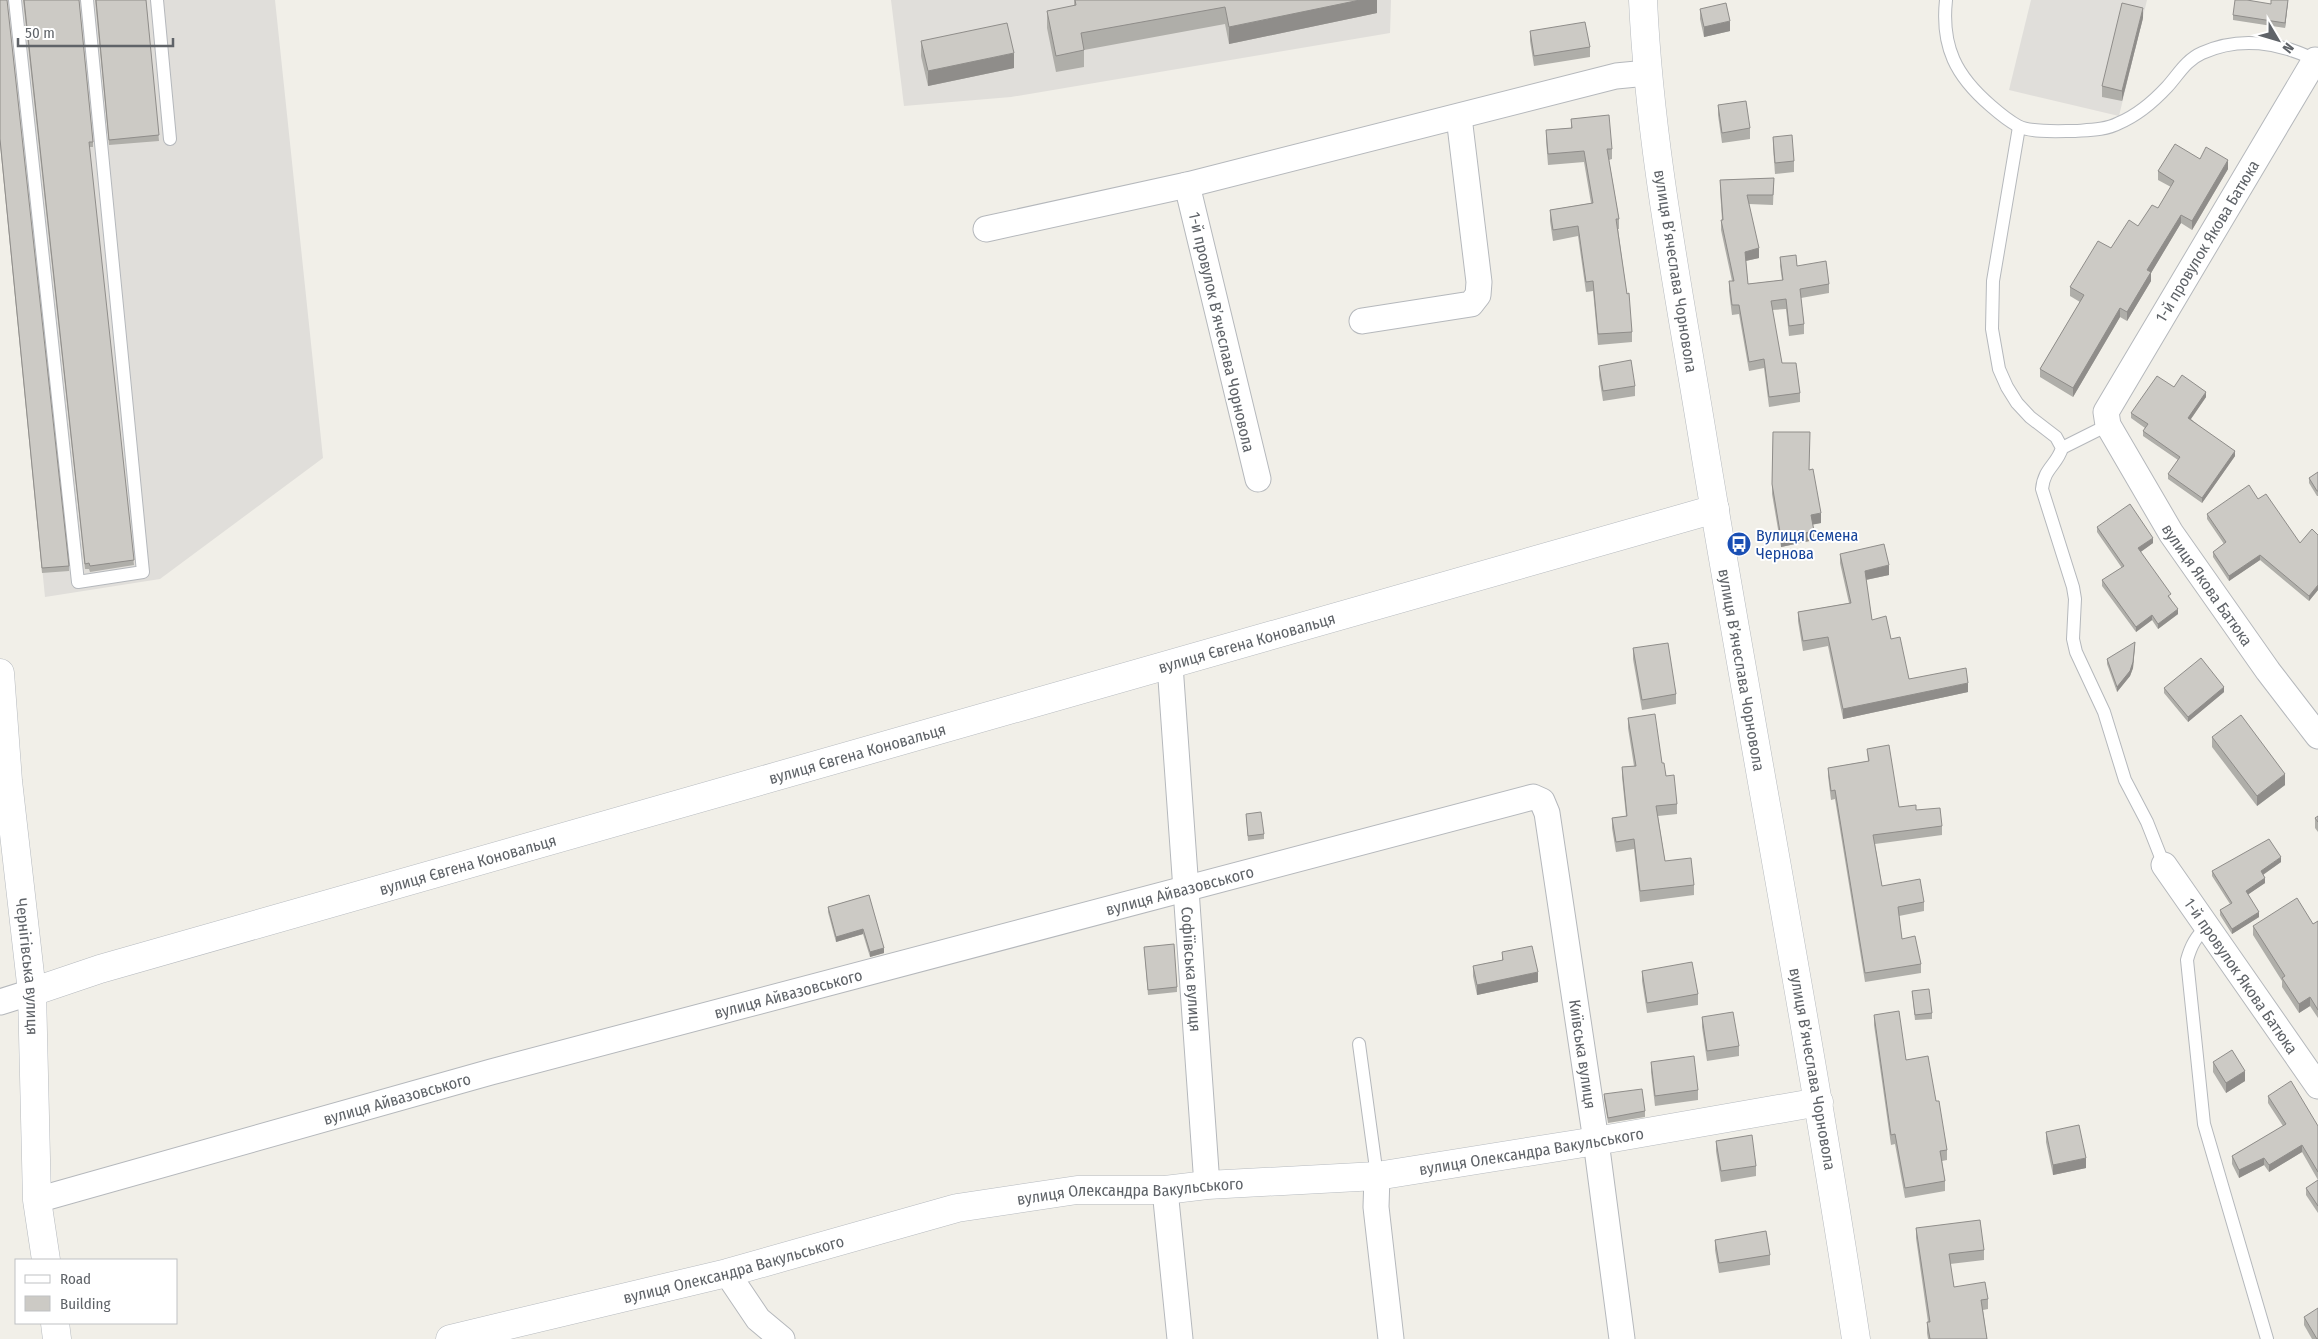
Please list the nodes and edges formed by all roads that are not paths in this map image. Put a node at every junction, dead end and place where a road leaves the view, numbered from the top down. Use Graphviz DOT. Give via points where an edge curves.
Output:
graph roads {
  1 [pos="15,0"];
  2 [pos="87,0"];
  3 [pos="157,0"];
  4 [pos="1643,0"];
  5 [pos="1946,0"];
  6 [pos="2317,60"];
  7 [pos="1647,73"];
  8 [pos="1459,117"];
  9 [pos="2020,127"];
  10 [pos="170,139"];
  11 [pos="1187,185"];
  12 [pos="986,230"];
  13 [pos="1362,321"];
  14 [pos="2108,425"];
  15 [pos="2062,448"];
  16 [pos="1258,479"];
  17 [pos="1714,510"];
  18 [pos="1170,665"];
  19 [pos="0,673"];
  20 [pos="2318,736"];
  21 [pos="1542,801"];
  22 [pos="2164,865"];
  23 [pos="1186,887"];
  24 [pos="2207,926"];
  25 [pos="32,992"];
  26 [pos="0,1002"];
  27 [pos="1359,1044"];
  28 [pos="2318,1086"];
  29 [pos="1819,1102"];
  30 [pos="1596,1141"];
  31 [pos="1376,1176"];
  32 [pos="1207,1185"];
  33 [pos="1165,1190"];
  34 [pos="37,1200"];
  35 [pos="46,1259"];
  36 [pos="727,1273"];
  37 [pos="55,1324"];
  38 [pos="57,1339"];
  39 [pos="450,1339"];
  40 [pos="782,1339"];
  41 [pos="1180,1339"];
  42 [pos="1391,1339"];
  43 [pos="1622,1339"];
  44 [pos="1856,1339"];
  45 [pos="2266,1339"];
  1 -- 2 [label="lane" via="78,582 143,572"];
  3 -- 10 [label="lane"];
  4 -- 7 [label="street, вулиця Вʼячеслава Чорновола"];
  5 -- 9 [label="lane" via="1945,31 1951,55 1962,77 1979,96"];
  6 -- 9 [label="lane" via="2294,49 2269,44 2229,46 2202,53 2189,61 2153,102 2117,124 2096,130"];
  6 -- 14 [label="street, 1-й провулок Якова Батюка" via="2108,406"];
  7 -- 8 [label="street" via="1616,76"];
  7 -- 17 [label="street, вулиця Вʼячеслава Чорновола"];
  8 -- 11 [label="street"];
  8 -- 13 [label="street" via="1478,295 1471,304"];
  9 -- 15 [label="lane" via="1993,281 1992,329 2007,387 2017,403 2056,437"];
  11 -- 12 [label="street"];
  11 -- 16 [label="street, 1-й провулок Вʼячеслава Чорновола"];
  14 -- 15 [label="lane"];
  14 -- 20 [label="street, вулиця Якова Батюка" via="2171,533"];
  15 -- 22 [label="lane" via="2047,470 2042,489 2073,587 2072,632 2076,652 2104,712 2125,780"];
  17 -- 18 [label="street, вулиця Євгена Коновальця"];
  17 -- 29 [label="street, вулиця Вʼячеслава Чорновола"];
  18 -- 23 [label="street, Софіївська вулиця"];
  18 -- 25 [label="street, вулиця Євгена Коновальця" via="109,967"];
  19 -- 25 [label="street, Чернігівська вулиця" via="8,781"];
  21 -- 23 [label="street, вулиця Айвазовського" via="1533,797"];
  21 -- 30 [label="street, Київська вулиця" via="1547,813"];
  22 -- 24 [label="street, 1-й провулок Якова Батюка"];
  23 -- 32 [label="street, Софіївська вулиця"];
  23 -- 34 [label="street, вулиця Айвазовського" via="501,1069"];
  24 -- 28 [label="street, 1-й провулок Якова Батюка"];
  24 -- 45 [label="lane" via="2194,941 2187,960 2204,1124"];
  25 -- 26 [label="street, вулиця Євгена Коновальця"];
  25 -- 34 [label="street, Чернігівська вулиця"];
  27 -- 31 [label="lane"];
  29 -- 30 [label="street, вулиця Олександра Вакульського"];
  29 -- 44 [label="street, вулиця Вʼячеслава Чорновола"];
  30 -- 31 [label="street, вулиця Олександра Вакульського"];
  30 -- 43 [label="street, Київська вулиця"];
  31 -- 32 [label="street, вулиця Олександра Вакульського"];
  31 -- 42 [label="street" via="1376,1208"];
  32 -- 33 [label="street, вулиця Олександра Вакульського"];
  33 -- 36 [label="street, вулиця Олександра Вакульського" via="1077,1190 957,1208"];
  33 -- 41 [label="street"];
  34 -- 35 [label="street, Чернігівська вулиця"];
  36 -- 39 [label="street, вулиця Олександра Вакульського"];
  36 -- 40 [label="street" via="758,1319"];
  37 -- 38 [label="street"];
}
